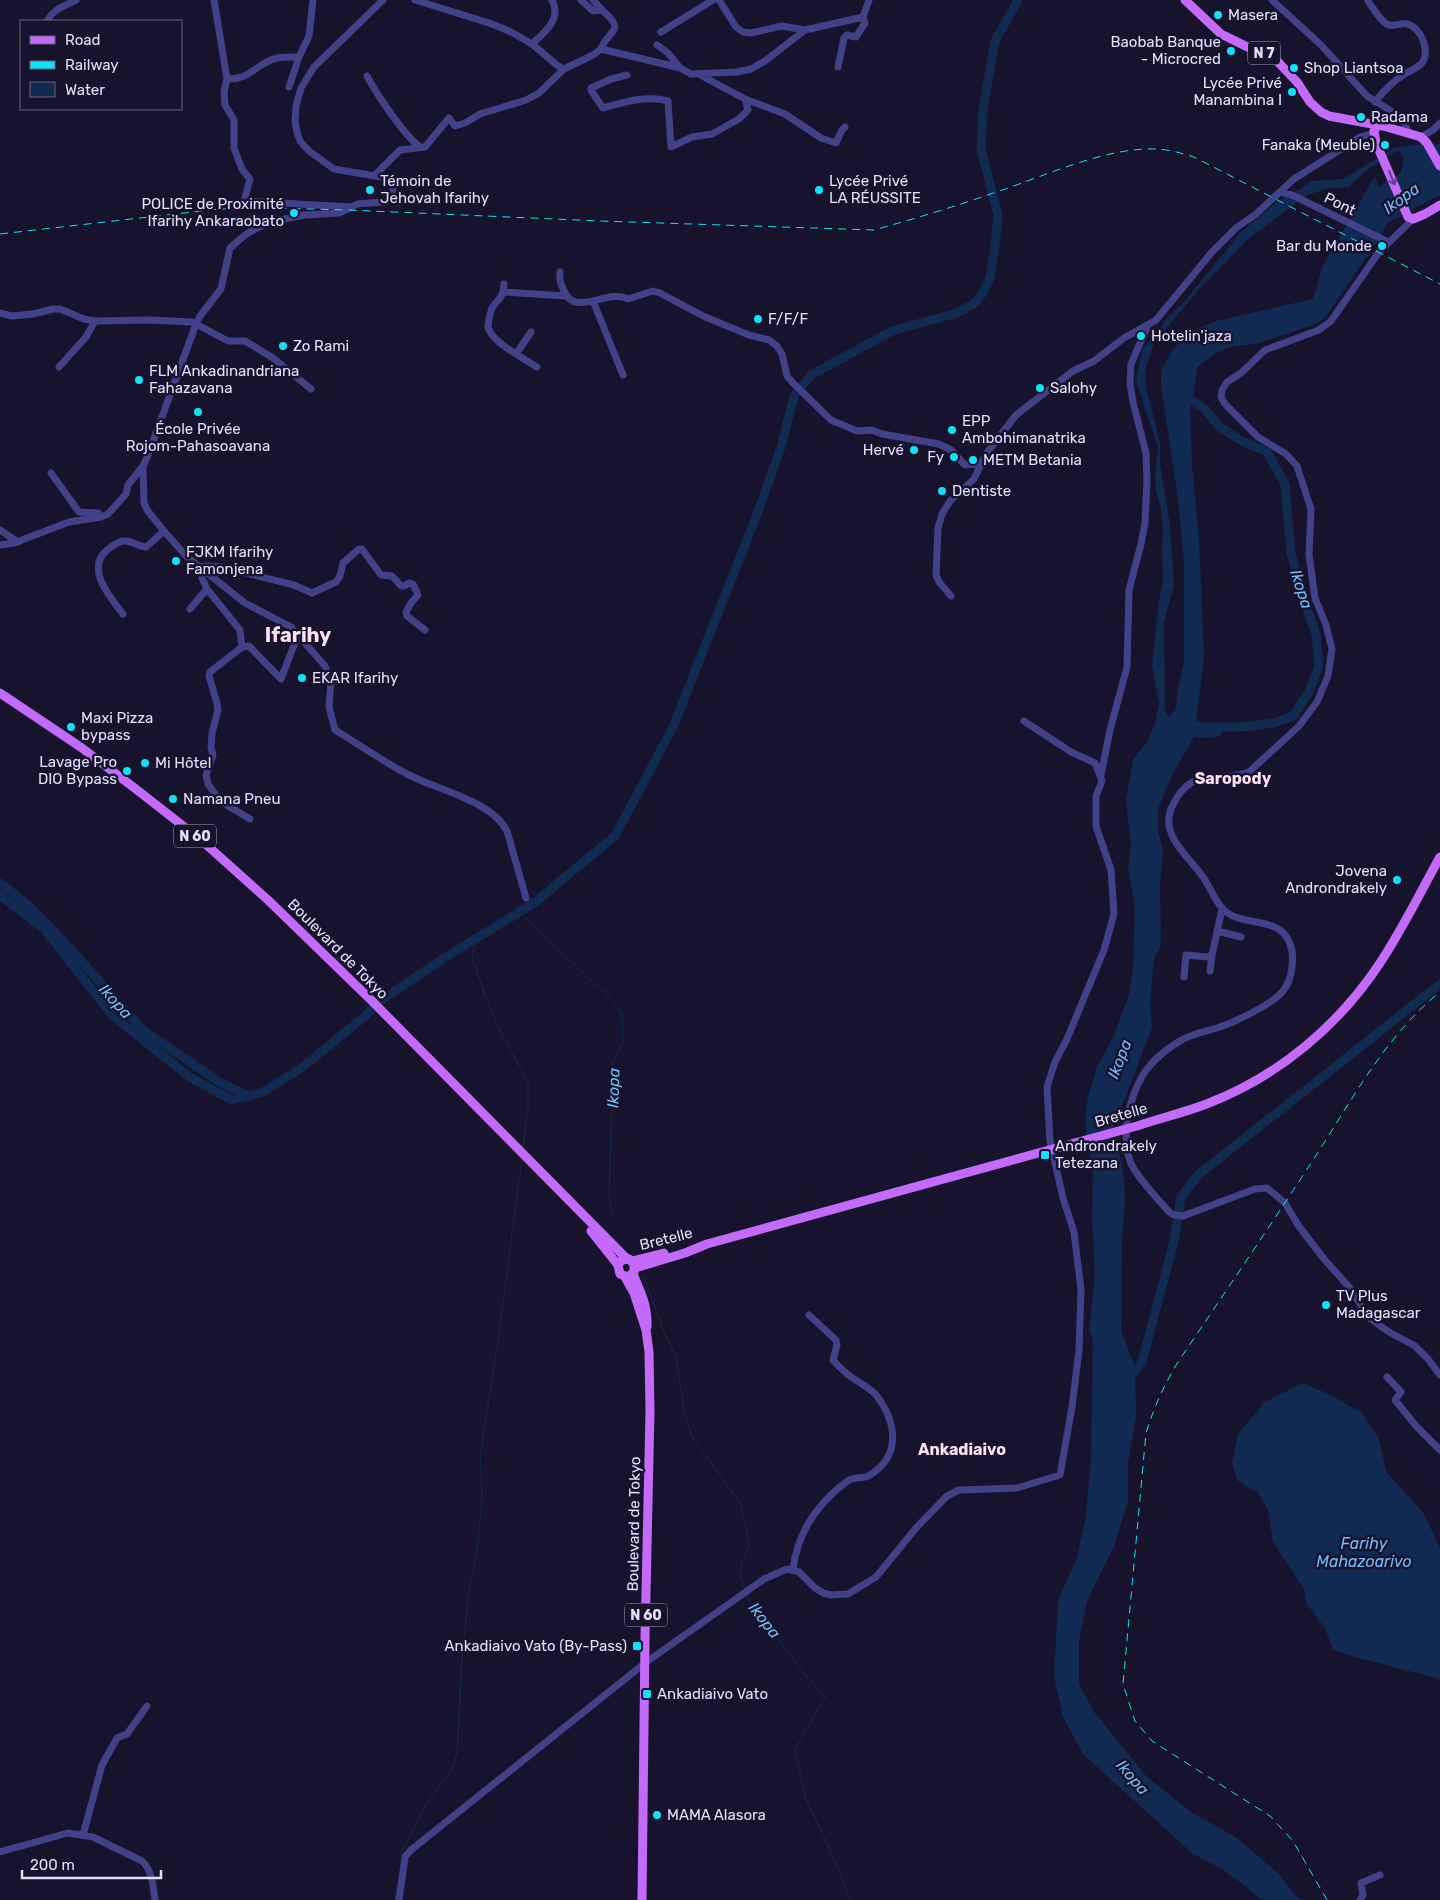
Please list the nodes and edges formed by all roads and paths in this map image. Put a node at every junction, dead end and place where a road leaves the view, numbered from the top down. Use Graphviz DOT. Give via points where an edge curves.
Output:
graph roads {
  1 [pos="76,0"];
  2 [pos="214,0"];
  3 [pos="313,0"];
  4 [pos="383,0"];
  5 [pos="415,0"];
  6 [pos="552,0"];
  7 [pos="581,0"];
  8 [pos="593,0"];
  9 [pos="713,0"];
  10 [pos="720,0"];
  11 [pos="869,0"];
  12 [pos="1185,0"];
  13 [pos="1272,0"];
  14 [pos="1368,1"];
  15 [pos="602,10"];
  16 [pos="863,17"];
  17 [pos="48,20"];
  18 [pos="805,30"];
  19 [pos="661,32"];
  20 [pos="532,44"];
  21 [pos="657,45"];
  22 [pos="601,49"];
  23 [pos="299,57"];
  24 [pos="838,67"];
  25 [pos="564,68"];
  26 [pos="680,68"];
  27 [pos="691,74"];
  28 [pos="627,75"];
  29 [pos="367,76"];
  30 [pos="227,79"];
  31 [pos="289,86"];
  32 [pos="745,99"];
  33 [pos="1375,102"];
  34 [pos="1439,124"];
  35 [pos="845,127"];
  36 [pos="1375,130"];
  37 [pos="1409,133"];
  38 [pos="1424,140"];
  39 [pos="422,148"];
  40 [pos="1440,166"];
  41 [pos="375,175"];
  42 [pos="1280,192"];
  43 [pos="1440,205"];
  44 [pos="351,206"];
  45 [pos="1410,216"];
  46 [pos="1388,242"];
  47 [pos="560,272"];
  48 [pos="566,296"];
  49 [pos="593,301"];
  50 [pos="0,313"];
  51 [pos="95,320"];
  52 [pos="196,324"];
  53 [pos="1148,326"];
  54 [pos="531,332"];
  55 [pos="1134,333"];
  56 [pos="1140,341"];
  57 [pos="516,354"];
  58 [pos="59,367"];
  59 [pos="537,367"];
  60 [pos="623,374"];
  61 [pos="311,389"];
  62 [pos="143,466"];
  63 [pos="979,467"];
  64 [pos="51,472"];
  65 [pos="108,514"];
  66 [pos="0,530"];
  67 [pos="164,531"];
  68 [pos="18,542"];
  69 [pos="0,544"];
  70 [pos="200,567"];
  71 [pos="207,589"];
  72 [pos="950,596"];
  73 [pos="190,609"];
  74 [pos="123,614"];
  75 [pos="425,630"];
  76 [pos="298,635"];
  77 [pos="242,647"];
  78 [pos="0,692"];
  79 [pos="1024,721"];
  80 [pos="1095,763"];
  81 [pos="250,819"];
  82 [pos="1440,858"];
  83 [pos="526,898"];
  84 [pos="1222,909"];
  85 [pos="1217,931"];
  86 [pos="1241,937"];
  87 [pos="1212,956"];
  88 [pos="1210,971"];
  89 [pos="1184,977"];
  90 [pos="1124,1129"];
  91 [pos="1056,1149"];
  92 [pos="579,1212"];
  93 [pos="618,1264"];
  94 [pos="630,1268"];
  95 [pos="809,1315"];
  96 [pos="1440,1375"];
  97 [pos="1387,1378"];
  98 [pos="1440,1450"];
  99 [pos="793,1570"];
  100 [pos="645,1663"];
  101 [pos="147,1706"];
  102 [pos="83,1835"];
  103 [pos="0,1852"];
  104 [pos="1380,1875"];
  105 [pos="155,1900"];
  106 [pos="399,1900"];
  107 [pos="642,1900"];
  108 [pos="1360,1900"];
  1 -- 17 [label="street" via="58,8"];
  2 -- 30 [label="street"];
  3 -- 23 [label="street" via="309,36"];
  4 -- 41 [label="street" via="314,67 301,88 296,106 297,132 309,151 334,169"];
  5 -- 20 [label="street" via="492,24"];
  6 -- 20 [label="street" via="555,6 553,22"];
  7 -- 15 [label="street" via="593,11"];
  8 -- 15 [label="street"];
  9 -- 19 [label="street"];
  10 -- 18 [label="street" via="736,27 743,32 782,26"];
  11 -- 16 [label="street"];
  12 -- 36 [label="main road, N 7" via="1221,34 1278,62 1321,112"];
  13 -- 33 [label="street" via="1321,45"];
  14 -- 33 [label="street" via="1391,26 1407,24 1414,27 1426,53 1420,65 1395,80"];
  15 -- 22 [label="street" via="614,22 615,28"];
  16 -- 18 [label="street"];
  16 -- 24 [label="street" via="865,23 856,37 847,35 844,38"];
  18 -- 27 [label="street" via="751,69"];
  20 -- 25 [label="street"];
  21 -- 26 [label="street"];
  22 -- 25 [label="street"];
  22 -- 26 [label="street"];
  23 -- 30 [label="street" via="271,60 250,74"];
  23 -- 31 [label="street"];
  25 -- 39 [label="street" via="539,93 526,100 480,114 455,126 449,118"];
  26 -- 27 [label="street"];
  27 -- 32 [label="street" via="705,76"];
  28 -- 32 [label="street" via="610,79 591,90 604,108 649,98 668,101 671,147 692,137 712,134 739,119 748,110"];
  29 -- 39 [label="street" via="389,111"];
  30 -- 44 [label="street" via="225,105 234,120 234,148 242,169 250,179 244,201"];
  32 -- 35 [label="street" via="785,114 832,142 836,143"];
  33 -- 37 [label="street" via="1391,111"];
  34 -- 38 [label="street"];
  36 -- 37 [label="main road, N 7"];
  36 -- 42 [label="street" via="1360,136 1294,179"];
  36 -- 45 [label="main road, one-way"];
  37 -- 38 [label="main road, N 7"];
  38 -- 40 [label="main road"];
  39 -- 41 [label="street" via="400,150"];
  41 -- 44 [label="street" via="387,178 393,187 392,197 382,202"];
  42 -- 46 [label="street, Pont"];
  42 -- 53 [label="street" via="1218,246"];
  43 -- 45 [label="main road"];
  44 -- 52 [label="street" via="340,213 275,221 245,235 230,248 222,289"];
  45 -- 46 [label="street"];
  46 -- 84 [label="street" via="1331,321 1319,330 1265,350 1222,390 1225,404 1258,437 1286,454 1297,466 1311,509 1309,556 1315,598 1332,649 1322,692 1299,726 1249,772 1192,782 1180,791 1172,806 1168,817 1169,832"];
  47 -- 48 [label="street" via="559,281"];
  48 -- 49 [label="street" via="574,302"];
  48 -- 57 [label="street" via="504,288 502,298 491,309 488,326 492,334"];
  49 -- 60 [label="street"];
  49 -- 63 [label="street" via="614,296 628,299 653,291 660,293 703,316 778,346 787,376 831,420 857,431 872,430 939,444 951,450 965,465"];
  50 -- 51 [label="street" via="12,316 53,308 84,320"];
  51 -- 52 [label="street"];
  51 -- 58 [label="street" via="86,337"];
  52 -- 61 [label="street" via="228,341 244,341 273,358"];
  52 -- 62 [label="street"];
  53 -- 55 [label="street"];
  53 -- 56 [label="street"];
  54 -- 57 [label="street"];
  55 -- 56 [label="street"];
  55 -- 63 [label="street" via="1026,405"];
  56 -- 80 [label="street" via="1131,364 1130,384 1146,453 1145,523 1128,590 1127,667 1101,775"];
  57 -- 59 [label="street"];
  62 -- 65 [label="street" via="128,485 126,494"];
  62 -- 67 [label="street" via="144,503"];
  63 -- 72 [label="street" via="974,479 950,501 938,528 936,575"];
  64 -- 65 [label="street" via="79,512"];
  65 -- 68 [label="street" via="70,522"];
  66 -- 68 [label="street"];
  67 -- 70 [label="street"];
  67 -- 74 [label="street" via="146,547 121,541 100,557 98,564 102,583"];
  68 -- 69 [label="street"];
  70 -- 71 [label="street"];
  70 -- 75 [label="street" via="222,567 294,585 312,593 336,582 343,563 359,549 381,575 392,576 401,586 409,582 413,584 418,595 406,612 407,616"];
  70 -- 76 [label="street" via="245,603 291,627"];
  71 -- 73 [label="street"];
  71 -- 77 [label="street" via="240,630"];
  76 -- 77 [label="street" via="281,679 253,647"];
  76 -- 83 [label="street" via="329,673 329,707 335,730 412,776 498,817 507,831"];
  77 -- 81 [label="street" via="210,672 218,710 212,734 213,755 206,775 208,784 220,801"];
  78 -- 92 [label="main road, Boulevard de Tokyo / N 60" via="82,748 201,840 268,900"];
  79 -- 80 [label="street" via="1071,752"];
  80 -- 91 [label="street" via="1102,781 1096,796 1096,826 1111,870 1114,914 1104,950 1054,1062 1047,1087 1048,1122"];
  82 -- 90 [label="main road, Bretelle" via="1380,962 1354,998 1323,1031 1276,1068 1238,1090 1200,1106"];
  84 -- 85 [label="street"];
  84 -- 90 [label="street" via="1230,915 1282,931 1290,944 1293,962 1287,985 1276,997 1241,1018 1175,1044 1150,1066 1137,1083"];
  85 -- 86 [label="street"];
  85 -- 87 [label="street"];
  87 -- 88 [label="street"];
  87 -- 89 [label="street" via="1186,954"];
  90 -- 91 [label="main road, Bretelle"];
  90 -- 96 [label="street" via="1132,1168 1170,1213 1183,1216 1248,1191 1267,1188 1285,1203 1298,1225 1350,1288 1368,1317 1415,1346"];
  91 -- 94 [label="main road, Bretelle" via="707,1244 698,1243"];
  91 -- 99 [label="street" via="1074,1232 1081,1290 1078,1360 1060,1475 1017,1488 959,1490 947,1496 876,1578 848,1594 831,1596 823,1593"];
  92 -- 93 [label="main road"];
  92 -- 94 [label="main road, Boulevard de Tokyo"];
  93 -- 94 [label="main road, Bretelle" via="622,1260"];
  93 -- 94 [label="main road" via="618,1271"];
  94 -- 100 [label="main road, Boulevard de Tokyo / N 60" via="648,1316 650,1411"];
  95 -- 99 [label="street" via="836,1340 833,1360 878,1398 894,1435 891,1452 879,1468 868,1476 855,1476 848,1480 807,1523 795,1553"];
  97 -- 98 [label="street" via="1401,1392 1396,1400"];
  99 -- 100 [label="street" via="787,1569 764,1579"];
  100 -- 106 [label="street" via="411,1850 405,1857"];
  100 -- 107 [label="main road, Boulevard de Tokyo / N 60"];
  101 -- 102 [label="street" via="126,1734 117,1738 102,1765"];
  102 -- 103 [label="street" via="57,1835"];
  102 -- 105 [label="street" via="108,1844 146,1865 150,1870"];
  104 -- 108 [label="street" via="1361,1883"];
}
